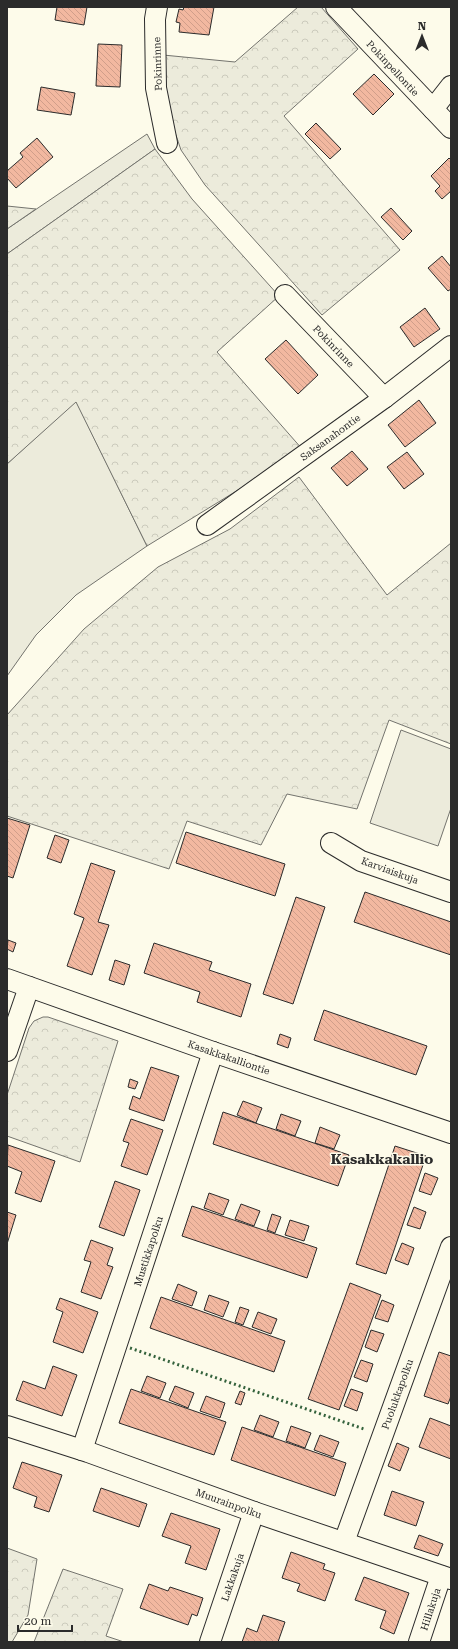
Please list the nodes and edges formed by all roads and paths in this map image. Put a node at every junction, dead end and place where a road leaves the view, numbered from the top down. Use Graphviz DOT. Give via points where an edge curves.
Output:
graph roads {
  1 [pos="157,7"];
  2 [pos="336,7"];
  3 [pos="451,86"];
  4 [pos="433,109"];
  5 [pos="451,128"];
  6 [pos="167,143"];
  7 [pos="285,295"];
  8 [pos="451,346"];
  9 [pos="384,398"];
  10 [pos="207,525"];
  11 [pos="331,843"];
  12 [pos="451,892"];
  13 [pos="7,979"];
  14 [pos="29,986"];
  15 [pos="7,1051"];
  16 [pos="213,1052"];
  17 [pos="451,1133"];
  18 [pos="449,1257"];
  19 [pos="7,1426"];
  20 [pos="82,1450"];
  21 [pos="254,1512"];
  22 [pos="344,1542"];
  23 [pos="446,1577"];
  24 [pos="210,1642"];
  25 [pos="419,1642"];
  1 -- 6 [label="street, Pokinrinne" via="156,88"];
  2 -- 4 [label="street, Pokinpellontie"];
  3 -- 4 [label="street"];
  4 -- 5 [label="street, Pokinpellontie"];
  7 -- 9 [label="street, Pokinrinne"];
  8 -- 9 [label="street, Saksanahontie"];
  9 -- 10 [label="street, Saksanahontie"];
  11 -- 12 [label="street, Karviaiskuja" via="361,862"];
  13 -- 14 [label="street, Kasakkakalliontie"];
  14 -- 15 [label="street"];
  14 -- 16 [label="street, Kasakkakalliontie"];
  16 -- 17 [label="street, Kasakkakalliontie"];
  16 -- 20 [label="street, Mustikkapolku"];
  18 -- 22 [label="street, Puolukkapolku"];
  19 -- 20 [label="street, Muurainpolku"];
  20 -- 21 [label="street, Muurainpolku"];
  21 -- 22 [label="street, Muurainpolku"];
  21 -- 24 [label="street, Lakkakuja"];
  22 -- 23 [label="street, Muurainpolku"];
  23 -- 25 [label="street, Hillakuja"];
}
